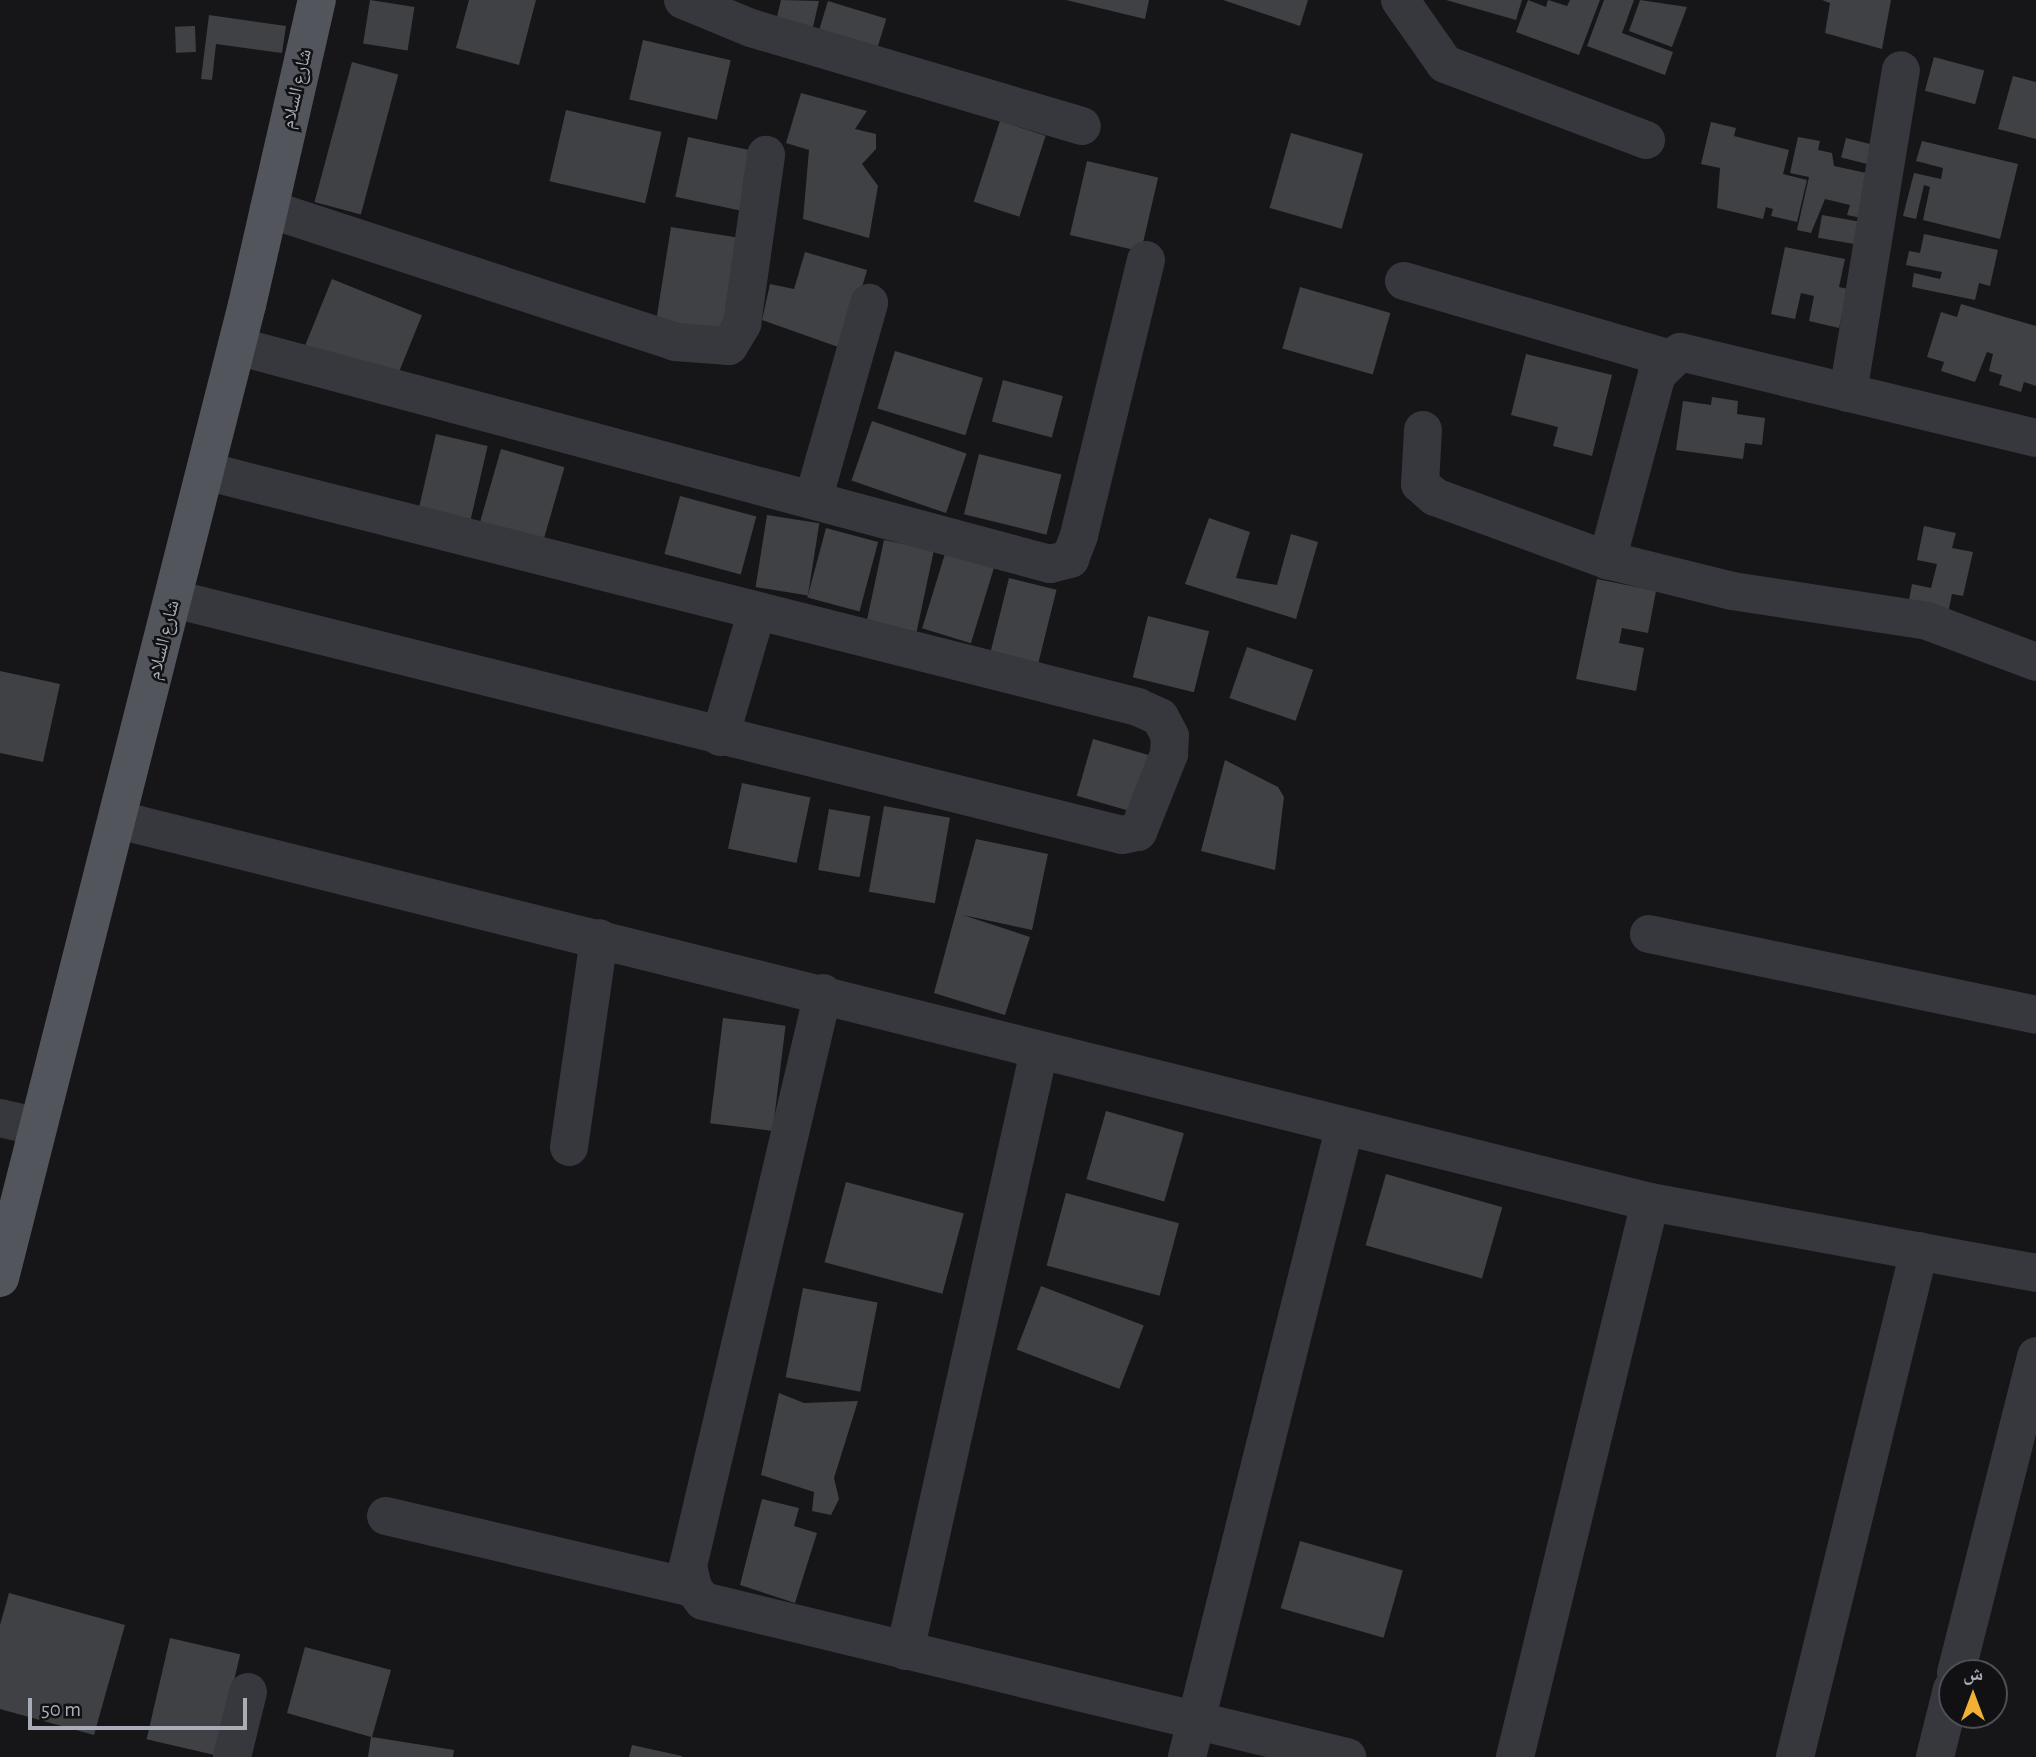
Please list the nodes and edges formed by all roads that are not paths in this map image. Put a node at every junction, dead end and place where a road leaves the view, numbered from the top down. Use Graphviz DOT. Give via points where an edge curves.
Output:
graph roads {
  1 [pos="317,0"];
  2 [pos="683,0"];
  3 [pos="1400,0"];
  4 [pos="1901,70"];
  5 [pos="1082,127"];
  6 [pos="1646,139"];
  7 [pos="766,155"];
  8 [pos="269,209"];
  9 [pos="1146,260"];
  10 [pos="1404,281"];
  11 [pos="869,303"];
  12 [pos="237,346"];
  13 [pos="1667,358"];
  14 [pos="1848,393"];
  15 [pos="1423,430"];
  16 [pos="2036,438"];
  17 [pos="205,471"];
  18 [pos="813,500"];
  19 [pos="1607,560"];
  20 [pos="174,599"];
  21 [pos="756,614"];
  22 [pos="2036,662"];
  23 [pos="720,737"];
  24 [pos="119,820"];
  25 [pos="1649,934"];
  26 [pos="599,938"];
  27 [pos="823,993"];
  28 [pos="2036,1015"];
  29 [pos="1039,1051"];
  30 [pos="0,1118"];
  31 [pos="38,1127"];
  32 [pos="1344,1129"];
  33 [pos="569,1147"];
  34 [pos="1650,1202"];
  35 [pos="1919,1251"];
  36 [pos="2036,1273"];
  37 [pos="0,1278"];
  38 [pos="2036,1356"];
  39 [pos="386,1516"];
  40 [pos="693,1588"];
  41 [pos="905,1651"];
  42 [pos="1960,1659"];
  43 [pos="248,1692"];
  44 [pos="1942,1729"];
  45 [pos="1191,1740"];
  46 [pos="232,1757"];
  47 [pos="1347,1757"];
  48 [pos="1515,1757"];
  49 [pos="1795,1757"];
  50 [pos="1935,1757"];
  1 -- 8 [label="main road, شارع السلام"];
  2 -- 5 [label="street" via="751,28"];
  3 -- 6 [label="street" via="1445,64"];
  4 -- 14 [label="street"];
  7 -- 8 [label="street" via="743,324 729,346 675,342"];
  8 -- 12 [label="main road, شارع السلام"];
  9 -- 18 [label="street" via="1070,559 1050,564"];
  10 -- 13 [label="street"];
  11 -- 18 [label="street"];
  12 -- 17 [label="main road, شارع السلام"];
  12 -- 18 [label="street"];
  13 -- 14 [label="street" via="1697,352"];
  13 -- 19 [label="street" via="1650,395"];
  14 -- 16 [label="street"];
  15 -- 19 [label="street" via="1420,484 1435,497"];
  17 -- 20 [label="main road, شارع السلام"];
  17 -- 21 [label="street"];
  19 -- 22 [label="street" via="1732,591 1927,621"];
  20 -- 23 [label="street"];
  20 -- 24 [label="main road, شارع السلام"];
  21 -- 23 [label="street"];
  21 -- 23 [label="street" via="1138,707 1160,717 1170,736 1169,754 1138,832 1122,835"];
  24 -- 26 [label="street"];
  24 -- 31 [label="main road, شارع السلام"];
  25 -- 28 [label="street"];
  26 -- 27 [label="street"];
  26 -- 33 [label="street"];
  27 -- 29 [label="street"];
  27 -- 40 [label="street" via="688,1566"];
  29 -- 32 [label="street"];
  29 -- 41 [label="street"];
  30 -- 31 [label="street"];
  31 -- 37 [label="main road, شارع السلام"];
  32 -- 34 [label="street"];
  32 -- 45 [label="street"];
  34 -- 35 [label="street"];
  34 -- 48 [label="street"];
  35 -- 36 [label="street"];
  35 -- 49 [label="street"];
  38 -- 42 [label="street"];
  39 -- 40 [label="street"];
  40 -- 41 [label="street" via="703,1601"];
  41 -- 45 [label="street"];
  43 -- 46 [label="street"];
  44 -- 50 [label="street"];
  45 -- 47 [label="street"];
}
